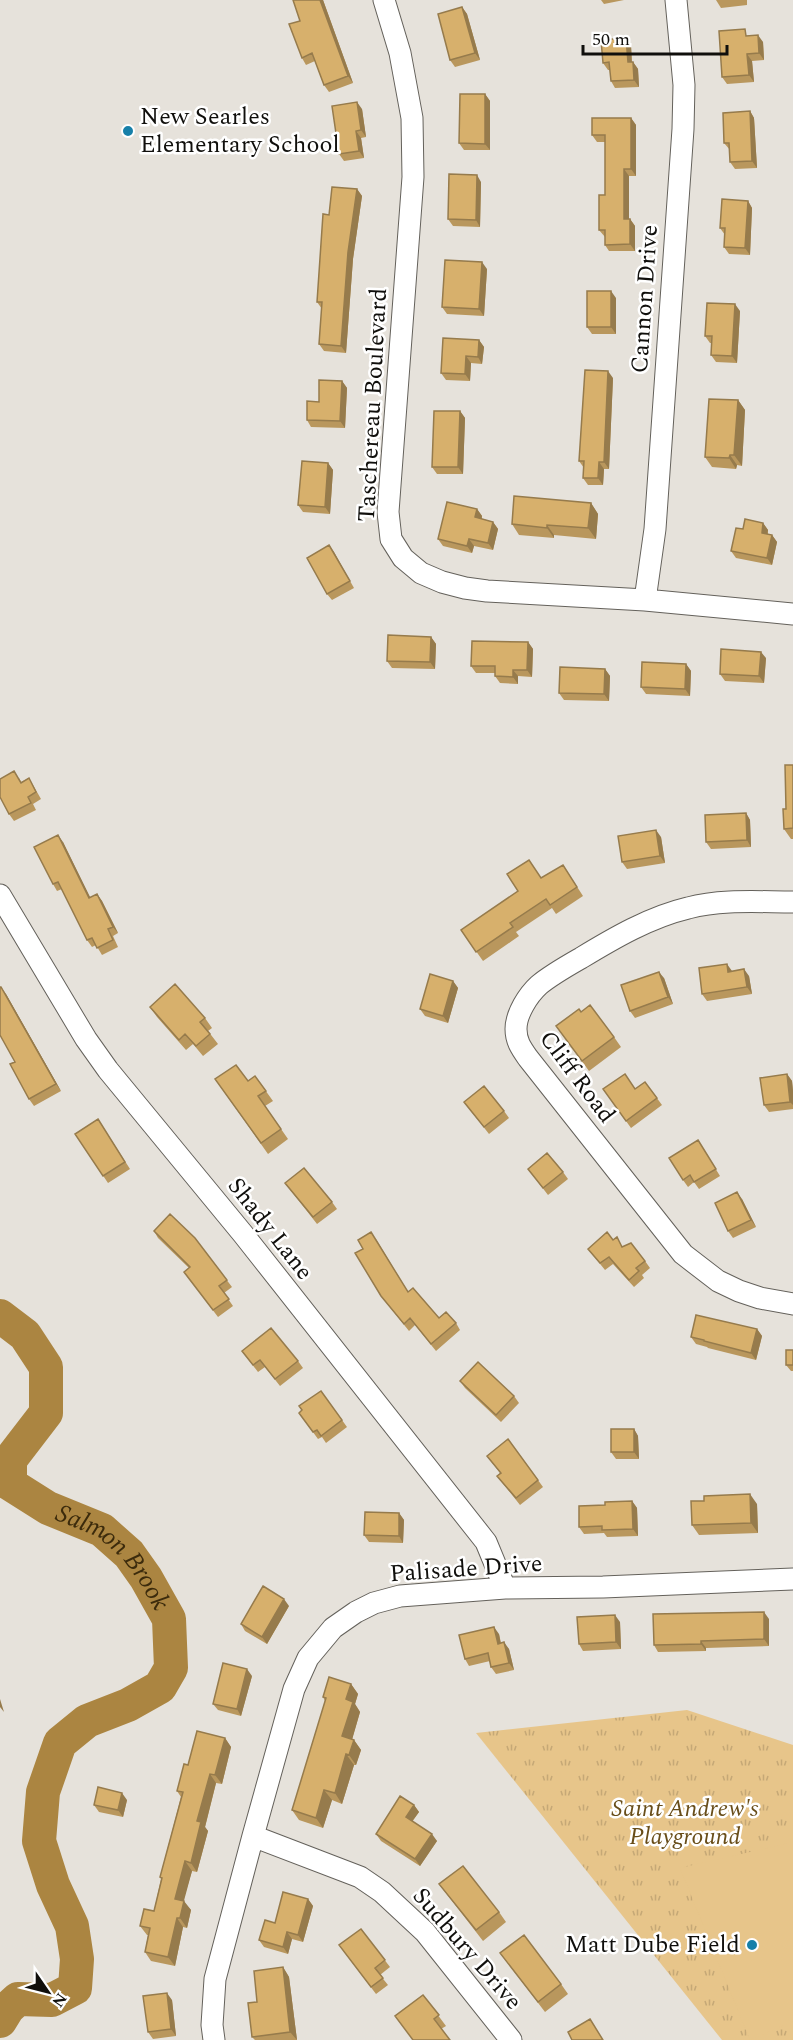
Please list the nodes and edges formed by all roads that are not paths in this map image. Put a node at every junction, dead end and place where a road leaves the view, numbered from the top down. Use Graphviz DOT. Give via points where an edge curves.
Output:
graph roads {
  1 [pos="384,0"];
  2 [pos="676,0"];
  3 [pos="645,600"];
  4 [pos="793,614"];
  5 [pos="0,895"];
  6 [pos="793,902"];
  7 [pos="793,1304"];
  8 [pos="793,1579"];
  9 [pos="505,1588"];
  10 [pos="252,1836"];
  11 [pos="214,2040"];
  12 [pos="511,2040"];
  1 -- 3 [label="street, Taschereau Boulevard" via="400,53 413,142 388,512 391,539 403,558 421,573 465,588"];
  2 -- 3 [label="street, Cannon Drive" via="684,85 683,129 655,529"];
  3 -- 4 [label="street, Taschereau Boulevard"];
  5 -- 9 [label="street, Shady Lane" via="108,1070 486,1542"];
  6 -- 7 [label="street, Cliff Road" via="713,903 634,927 539,985 528,998 516,1027 518,1044 528,1058 683,1254 718,1281 739,1291"];
  8 -- 9 [label="street, Palisade Drive"];
  9 -- 10 [label="street, Palisade Drive" via="400,1596 374,1603 333,1628 308,1659 294,1689"];
  10 -- 11 [label="street, Palisade Drive" via="215,1979"];
  10 -- 12 [label="street, Sudbury Drive" via="360,1877 382,1892 425,1932"];
}
